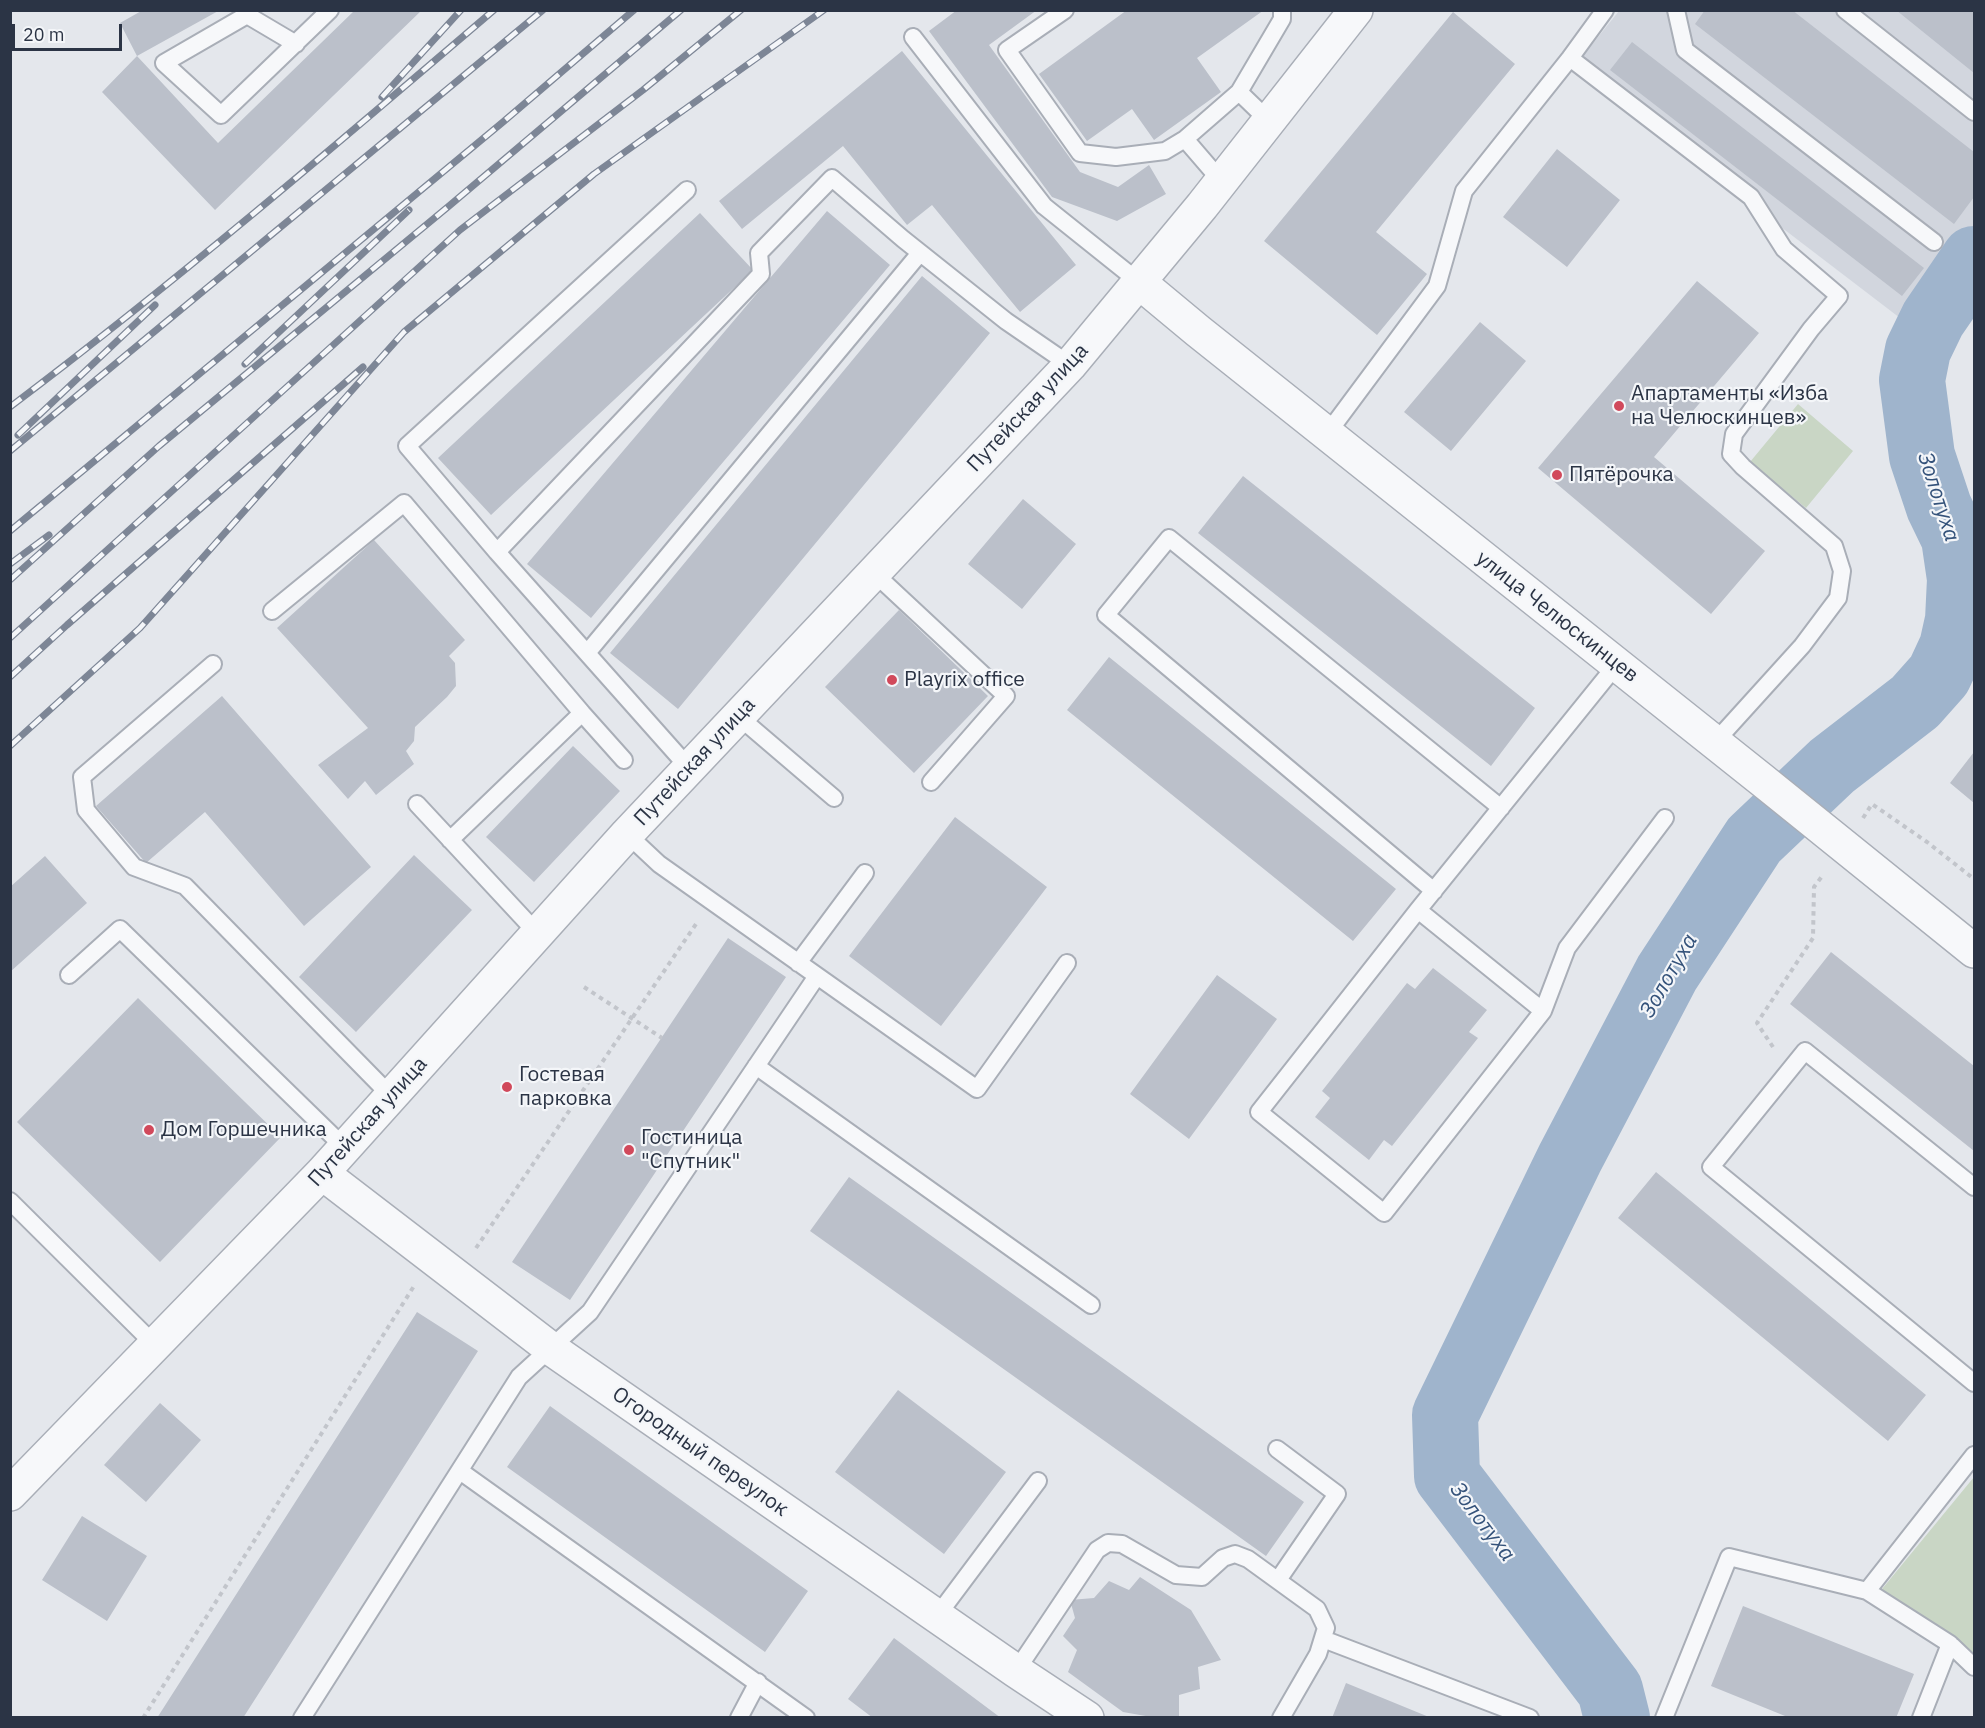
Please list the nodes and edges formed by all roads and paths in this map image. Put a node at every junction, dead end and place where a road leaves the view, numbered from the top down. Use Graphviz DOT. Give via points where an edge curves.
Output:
graph roads {
  1 [pos="330,10"];
  2 [pos="1065,10"];
  3 [pos="1282,10"];
  4 [pos="1356,10"];
  5 [pos="1605,10"];
  6 [pos="1676,10"];
  7 [pos="1845,10"];
  8 [pos="913,37"];
  9 [pos="296,44"];
  10 [pos="1570,58"];
  11 [pos="1239,92"];
  12 [pos="1974,112"];
  13 [pos="1269,122"];
  14 [pos="1185,139"];
  15 [pos="1222,182"];
  16 [pos="687,190"];
  17 [pos="1934,242"];
  18 [pos="920,253"];
  19 [pos="1139,282"];
  20 [pos="1070,365"];
  21 [pos="1327,434"];
  22 [pos="497,552"];
  23 [pos="874,573"];
  24 [pos="272,611"];
  25 [pos="587,653"];
  26 [pos="213,664"];
  27 [pos="1617,664"];
  28 [pos="582,713"];
  29 [pos="738,716"];
  30 [pos="1715,742"];
  31 [pos="624,760"];
  32 [pos="689,768"];
  33 [pos="931,782"];
  34 [pos="834,798"];
  35 [pos="417,804"];
  36 [pos="1501,808"];
  37 [pos="1665,818"];
  38 [pos="627,834"];
  39 [pos="450,840"];
  40 [pos="1844,846"];
  41 [pos="865,873"];
  42 [pos="1974,879"];
  43 [pos="1434,891"];
  44 [pos="712,901"];
  45 [pos="1418,910"];
  46 [pos="537,933"];
  47 [pos="1974,951"];
  48 [pos="798,963"];
  49 [pos="1067,963"];
  50 [pos="69,975"];
  51 [pos="817,976"];
  52 [pos="584,987"];
  53 [pos="1543,1011"];
  54 [pos="631,1018"];
  55 [pos="662,1038"];
  56 [pos="756,1066"];
  57 [pos="1790,1071"];
  58 [pos="391,1096"];
  59 [pos="345,1148"];
  60 [pos="322,1173"];
  61 [pos="1974,1187"];
  62 [pos="10,1201"];
  63 [pos="444,1267"];
  64 [pos="1090,1305"];
  65 [pos="155,1345"];
  66 [pos="550,1348"];
  67 [pos="1974,1383"];
  68 [pos="1277,1449"];
  69 [pos="1974,1455"];
  70 [pos="460,1471"];
  71 [pos="1038,1481"];
  72 [pos="10,1494"];
  73 [pos="1278,1580"];
  74 [pos="1867,1591"];
  75 [pos="936,1616"];
  76 [pos="1323,1639"];
  77 [pos="1950,1644"];
  78 [pos="1974,1667"];
  79 [pos="1016,1671"];
  80 [pos="758,1682"];
  81 [pos="142,1718"];
  82 [pos="302,1718"];
  83 [pos="739,1718"];
  84 [pos="806,1718"];
  85 [pos="1087,1718"];
  86 [pos="1281,1718"];
  87 [pos="1530,1718"];
  88 [pos="1664,1718"];
  89 [pos="1921,1718"];
  1 -- 9 [label="lane"];
  2 -- 14 [label="lane" via="1007,50 1080,153 1116,157 1165,151"];
  3 -- 11 [label="lane" via="1281,19"];
  4 -- 13 [label="street, Путейская улица"];
  5 -- 10 [label="lane"];
  6 -- 17 [label="lane" via="1685,50"];
  7 -- 12 [label="lane"];
  8 -- 19 [label="lane" via="1044,206"];
  9 -- 9 [label="lane" via="221,115 164,63 247,15"];
  10 -- 21 [label="lane" via="1464,190 1437,286"];
  10 -- 30 [label="lane" via="1751,197 1784,249 1839,296 1734,434 1731,454 1834,546 1842,571 1838,598 1802,646"];
  11 -- 13 [label="lane"];
  11 -- 14 [label="lane"];
  13 -- 15 [label="street, Путейская улица"];
  14 -- 15 [label="lane"];
  15 -- 19 [label="street, Путейская улица"];
  16 -- 22 [label="lane" via="407,446"];
  18 -- 20 [label="lane" via="1006,321"];
  18 -- 22 [label="lane" via="832,178 759,253 761,274"];
  18 -- 25 [label="lane"];
  19 -- 20 [label="street, Путейская улица"];
  19 -- 21 [label="street, улица Челюскинцев"];
  20 -- 23 [label="street, Путейская улица"];
  21 -- 27 [label="street, улица Челюскинцев"];
  22 -- 25 [label="lane"];
  23 -- 29 [label="street, Путейская улица"];
  23 -- 33 [label="lane" via="1006,696"];
  24 -- 28 [label="lane" via="404,503"];
  25 -- 32 [label="lane"];
  26 -- 58 [label="lane" via="82,777 86,810 134,867 185,886"];
  27 -- 30 [label="street, улица Челюскинцев"];
  27 -- 36 [label="lane"];
  28 -- 31 [label="lane"];
  28 -- 39 [label="lane"];
  29 -- 32 [label="street, Путейская улица"];
  29 -- 34 [label="lane"];
  30 -- 40 [label="street, улица Челюскинцев"];
  32 -- 38 [label="street, Путейская улица"];
  35 -- 39 [label="lane"];
  36 -- 43 [label="lane"];
  36 -- 43 [label="lane" via="1168,537 1106,615"];
  37 -- 53 [label="lane" via="1567,948"];
  38 -- 44 [label="lane" via="659,864"];
  38 -- 46 [label="street, Путейская улица"];
  39 -- 46 [label="lane"];
  40 -- 42 [label="path" via="1872,804"];
  40 -- 47 [label="street, улица Челюскинцев"];
  40 -- 57 [label="path" via="1814,887 1813,938 1757,1023"];
  41 -- 48 [label="lane"];
  43 -- 45 [label="lane"];
  44 -- 48 [label="lane"];
  44 -- 54 [label="path"];
  45 -- 53 [label="lane"];
  45 -- 53 [label="lane" via="1259,1112 1384,1213"];
  46 -- 58 [label="street, Путейская улица"];
  48 -- 51 [label="lane"];
  49 -- 51 [label="lane" via="977,1089"];
  50 -- 59 [label="lane" via="120,929"];
  51 -- 56 [label="lane"];
  52 -- 54 [label="path"];
  54 -- 55 [label="path"];
  54 -- 63 [label="path"];
  56 -- 64 [label="lane"];
  56 -- 66 [label="lane" via="590,1312"];
  57 -- 61 [label="lane" via="1805,1052"];
  57 -- 67 [label="lane" via="1711,1167"];
  58 -- 59 [label="street, Путейская улица"];
  59 -- 60 [label="street, Путейская улица"];
  60 -- 63 [label="street, Огородный переулок"];
  60 -- 65 [label="street, Путейская улица"];
  62 -- 65 [label="lane"];
  63 -- 66 [label="street, Огородный переулок"];
  63 -- 81 [label="path"];
  65 -- 72 [label="street, Путейская улица"];
  66 -- 70 [label="lane" via="519,1377"];
  66 -- 75 [label="street, Огородный переулок"];
  68 -- 73 [label="lane" via="1337,1494"];
  69 -- 74 [label="lane"];
  70 -- 80 [label="lane"];
  70 -- 82 [label="lane"];
  71 -- 75 [label="lane"];
  73 -- 76 [label="lane" via="1317,1609 1326,1628"];
  73 -- 79 [label="lane" via="1235,1554 1223,1558 1202,1576 1176,1575 1122,1544 1108,1543 1096,1550"];
  74 -- 77 [label="lane"];
  74 -- 88 [label="lane" via="1730,1557"];
  75 -- 79 [label="street, Огородный переулок"];
  76 -- 86 [label="lane"];
  76 -- 87 [label="lane"];
  77 -- 78 [label="lane"];
  77 -- 89 [label="lane"];
  79 -- 85 [label="street, Огородный переулок"];
  80 -- 83 [label="lane"];
  80 -- 84 [label="lane"];
}
